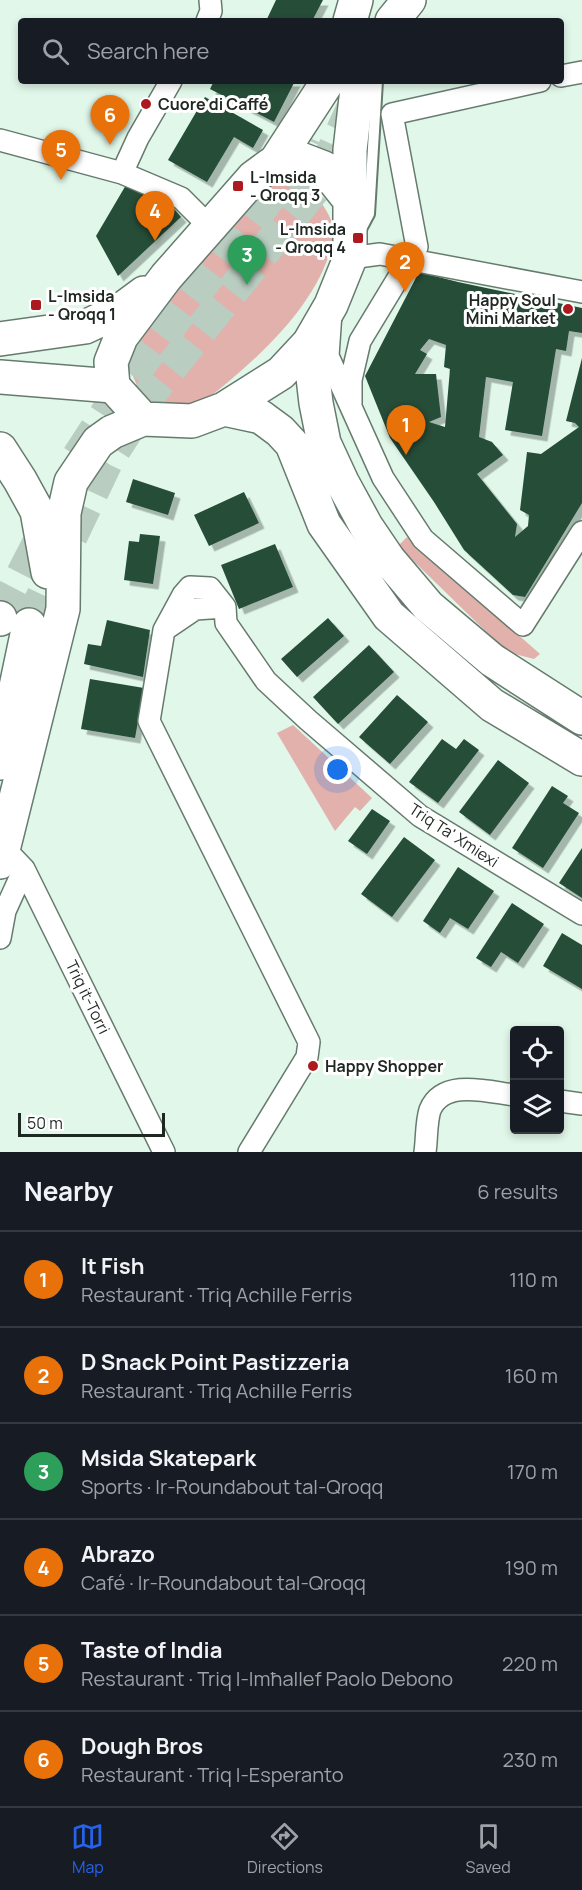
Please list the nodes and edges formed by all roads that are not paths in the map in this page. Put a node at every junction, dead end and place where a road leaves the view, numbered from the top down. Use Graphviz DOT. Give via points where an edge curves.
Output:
graph roads {
  1 [pos="210,0"];
  2 [pos="356,0"];
  3 [pos="409,0"];
  4 [pos="208,18"];
  5 [pos="351,18"];
  6 [pos="394,18"];
  7 [pos="582,72"];
  8 [pos="564,75"];
  9 [pos="169,84"];
  10 [pos="326,84"];
  11 [pos="360,84"];
  12 [pos="377,84"];
  13 [pos="527,84"];
  14 [pos="0,140"];
  15 [pos="276,161"];
  16 [pos="122,173"];
  17 [pos="348,198"];
  18 [pos="209,226"];
  19 [pos="350,253"];
  20 [pos="408,260"];
  21 [pos="166,277"];
  22 [pos="582,292"];
  23 [pos="331,305"];
  24 [pos="20,337"];
  25 [pos="309,343"];
  26 [pos="26,379"];
  27 [pos="113,386"];
  28 [pos="351,407"];
  29 [pos="224,409"];
  30 [pos="143,419"];
  31 [pos="9,462"];
  32 [pos="582,532"];
  33 [pos="10,621"];
  34 [pos="54,646"];
  35 [pos="582,718"];
  36 [pos="582,759"];
  37 [pos="0,763"];
  38 [pos="9,859"];
  39 [pos="582,914"];
  40 [pos="0,938"];
  41 [pos="510,1095"];
  42 [pos="564,1102"];
  43 [pos="582,1104"];
  44 [pos="164,1152"];
  45 [pos="249,1152"];
  46 [pos="425,1152"];
  1 -- 4 [label="street"];
  2 -- 5 [label="highway"];
  3 -- 6 [label="highway"];
  7 -- 8 [label="street"];
  9 -- 16 [label="street"];
  10 -- 15 [label="highway"];
  11 -- 17 [label="highway"];
  12 -- 19 [label="lane" via="369,214"];
  13 -- 20 [label="street" via="392,114 417,247"];
  14 -- 16 [label="street"];
  15 -- 17 [label="highway" via="298,158 324,168"];
  15 -- 18 [label="highway" via="254,177"];
  16 -- 18 [label="street" via="181,198"];
  17 -- 19 [label="highway"];
  18 -- 21 [label="highway"];
  19 -- 20 [label="street"];
  19 -- 23 [label="highway"];
  20 -- 22 [label="street"];
  20 -- 28 [label="street" via="360,341 351,380"];
  21 -- 24 [label="highway" via="121,310 85,327"];
  21 -- 27 [label="highway" via="121,337 111,362"];
  23 -- 25 [label="highway"];
  23 -- 28 [label="street" via="328,356"];
  25 -- 29 [label="highway" via="281,374"];
  25 -- 35 [label="highway" via="324,443 366,526 389,560 428,606 492,660"];
  26 -- 27 [label="highway"];
  27 -- 30 [label="highway"];
  28 -- 32 [label="street" via="383,478 423,539 524,625"];
  29 -- 30 [label="highway" via="192,421"];
  29 -- 36 [label="highway" via="261,417 292,444 324,524 389,616 492,705"];
  30 -- 34 [label="highway" via="98,442 70,482 64,513 63,609"];
  31 -- 34 [label="highway" via="37,511 47,557"];
  33 -- 37 [label="highway"];
  34 -- 38 [label="highway"];
  38 -- 40 [label="street"];
  38 -- 44 [label="street, Triq it-Torri"];
  39 -- 45 [label="street, Triq Ta' Xmiexi" via="420,816 266,681 226,623 225,607 210,588 190,588 164,630 149,721 309,1045 307,1057"];
  41 -- 46 [label="street" via="465,1089 442,1095 429,1112"];
  42 -- 43 [label="street"];
}
